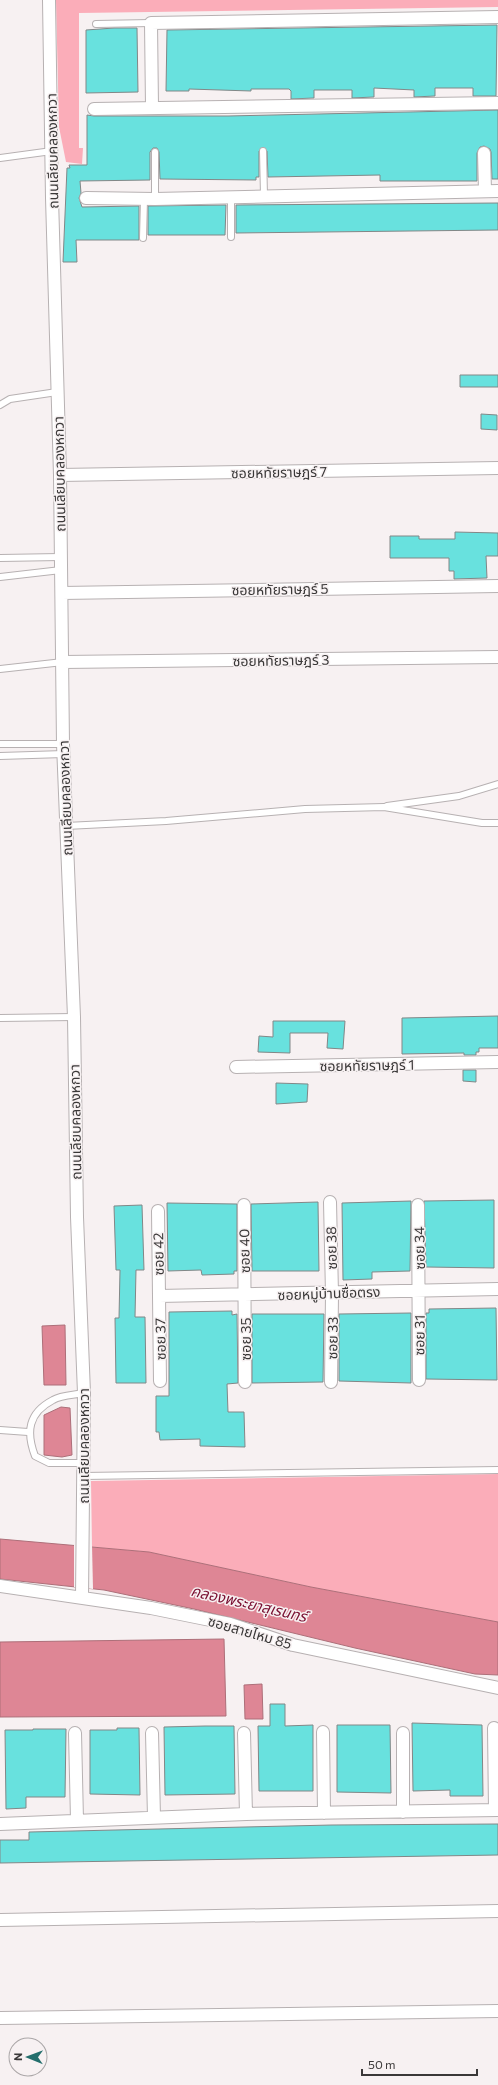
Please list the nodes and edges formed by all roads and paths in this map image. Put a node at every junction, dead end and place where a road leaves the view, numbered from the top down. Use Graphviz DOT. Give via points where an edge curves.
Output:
graph roads {
  1 [pos="49,0"];
  2 [pos="498,17"];
  3 [pos="151,23"];
  4 [pos="96,24"];
  5 [pos="498,103"];
  6 [pos="152,107"];
  7 [pos="94,108"];
  8 [pos="52,151"];
  9 [pos="263,151"];
  10 [pos="155,152"];
  11 [pos="484,154"];
  12 [pos="0,158"];
  13 [pos="485,191"];
  14 [pos="498,191"];
  15 [pos="264,196"];
  16 [pos="231,197"];
  17 [pos="86,198"];
  18 [pos="149,199"];
  19 [pos="231,236"];
  20 [pos="143,238"];
  21 [pos="57,392"];
  22 [pos="0,405"];
  23 [pos="498,468"];
  24 [pos="60,475"];
  25 [pos="60,557"];
  26 [pos="0,558"];
  27 [pos="61,570"];
  28 [pos="0,577"];
  29 [pos="498,586"];
  30 [pos="62,593"];
  31 [pos="498,657"];
  32 [pos="63,662"];
  33 [pos="0,668"];
  34 [pos="0,744"];
  35 [pos="63,749"];
  36 [pos="0,756"];
  37 [pos="498,784"];
  38 [pos="384,807"];
  39 [pos="498,823"];
  40 [pos="66,826"];
  41 [pos="74,1017"];
  42 [pos="0,1018"];
  43 [pos="498,1062"];
  44 [pos="236,1067"];
  45 [pos="330,1202"];
  46 [pos="418,1205"];
  47 [pos="244,1206"];
  48 [pos="158,1211"];
  49 [pos="498,1289"];
  50 [pos="419,1291"];
  51 [pos="332,1294"];
  52 [pos="159,1296"];
  53 [pos="245,1296"];
  54 [pos="419,1380"];
  55 [pos="160,1381"];
  56 [pos="245,1382"];
  57 [pos="331,1382"];
  58 [pos="84,1393"];
  59 [pos="0,1430"];
  60 [pos="28,1432"];
  61 [pos="84,1463"];
  62 [pos="498,1470"];
  63 [pos="83,1476"];
  64 [pos="0,1586"];
  65 [pos="82,1592"];
  66 [pos="498,1688"];
  67 [pos="494,1728"];
  68 [pos="323,1732"];
  69 [pos="75,1733"];
  70 [pos="152,1733"];
  71 [pos="244,1733"];
  72 [pos="403,1734"];
  73 [pos="496,1763"];
  74 [pos="497,1810"];
  75 [pos="404,1812"];
  76 [pos="324,1813"];
  77 [pos="246,1814"];
  78 [pos="154,1817"];
  79 [pos="77,1820"];
  80 [pos="0,1824"];
  81 [pos="498,1911"];
  82 [pos="0,1920"];
  83 [pos="498,2011"];
  84 [pos="0,2018"];
  1 -- 8 [label="street, ถนนเลียบคลองหกวา"];
  2 -- 3 [label="street"];
  3 -- 4 [label="lane"];
  3 -- 6 [label="street"];
  5 -- 6 [label="street"];
  6 -- 7 [label="street"];
  8 -- 12 [label="lane"];
  8 -- 21 [label="street, ถนนเลียบคลองหกวา"];
  9 -- 15 [label="lane"];
  10 -- 18 [label="lane"];
  11 -- 13 [label="street"];
  13 -- 14 [label="street"];
  13 -- 15 [label="street"];
  15 -- 16 [label="street"];
  16 -- 18 [label="street"];
  16 -- 19 [label="lane"];
  17 -- 18 [label="street"];
  18 -- 20 [label="lane"];
  21 -- 22 [label="lane" via="10,399"];
  21 -- 24 [label="street, ถนนเลียบคลองหกวา"];
  23 -- 24 [label="street, ซอยหทัยราษฎร์ 7"];
  24 -- 25 [label="street, ถนนเลียบคลองหกวา"];
  25 -- 26 [label="lane"];
  25 -- 27 [label="street, ถนนเลียบคลองหกวา"];
  27 -- 28 [label="lane"];
  27 -- 30 [label="street, ถนนเลียบคลองหกวา"];
  29 -- 30 [label="street, ซอยหทัยราษฎร์ 5"];
  30 -- 32 [label="street, ถนนเลียบคลองหกวา"];
  31 -- 32 [label="street, ซอยหทัยราษฎร์ 3"];
  32 -- 33 [label="lane"];
  32 -- 35 [label="street, ถนนเลียบคลองหกวา"];
  34 -- 35 [label="lane"];
  35 -- 36 [label="lane"];
  35 -- 40 [label="street, ถนนเลียบคลองหกวา"];
  37 -- 38 [label="lane" via="459,796"];
  38 -- 39 [label="lane" via="482,823"];
  38 -- 40 [label="lane" via="305,809 166,821"];
  40 -- 41 [label="street, ถนนเลียบคลองหกวา"];
  41 -- 42 [label="lane"];
  41 -- 58 [label="street, ถนนเลียบคลองหกวา" via="77,1217"];
  43 -- 44 [label="street, ซอยหทัยราษฎร์ 1"];
  45 -- 51 [label="street, ซอย 38"];
  46 -- 50 [label="street, ซอย 34"];
  47 -- 53 [label="street, ซอย 40"];
  48 -- 52 [label="street, ซอย 42"];
  49 -- 50 [label="street, ซอยหมู่บ้านซื่อตรง"];
  50 -- 51 [label="street, ซอยหมู่บ้านซื่อตรง"];
  50 -- 54 [label="street, ซอย 31"];
  51 -- 53 [label="street, ซอยหมู่บ้านซื่อตรง"];
  51 -- 57 [label="street, ซอย 33"];
  52 -- 53 [label="street, ซอยหมู่บ้านซื่อตรง"];
  52 -- 55 [label="street, ซอย 37"];
  53 -- 56 [label="street, ซอย 35"];
  58 -- 60 [label="lane" via="53,1399 34,1416"];
  58 -- 61 [label="street, ถนนเลียบคลองหกวา"];
  59 -- 60 [label="lane"];
  60 -- 61 [label="lane" via="35,1456 49,1463"];
  61 -- 63 [label="street, ถนนเลียบคลองหกวา"];
  62 -- 63 [label="lane"];
  63 -- 65 [label="street, ถนนเลียบคลองหกวา"];
  64 -- 65 [label="street, ซอยสายไหม 85"];
  65 -- 66 [label="street, ซอยสายไหม 85" via="230,1624 293,1645"];
  67 -- 73 [label="street"];
  68 -- 76 [label="street"];
  69 -- 79 [label="street"];
  70 -- 78 [label="street"];
  71 -- 77 [label="street"];
  72 -- 75 [label="street"];
  73 -- 74 [label="street"];
  74 -- 75 [label="street"];
  75 -- 76 [label="street"];
  76 -- 77 [label="street"];
  77 -- 78 [label="street"];
  78 -- 79 [label="street"];
  79 -- 80 [label="street"];
  81 -- 82 [label="street"];
  83 -- 84 [label="street"];
}
